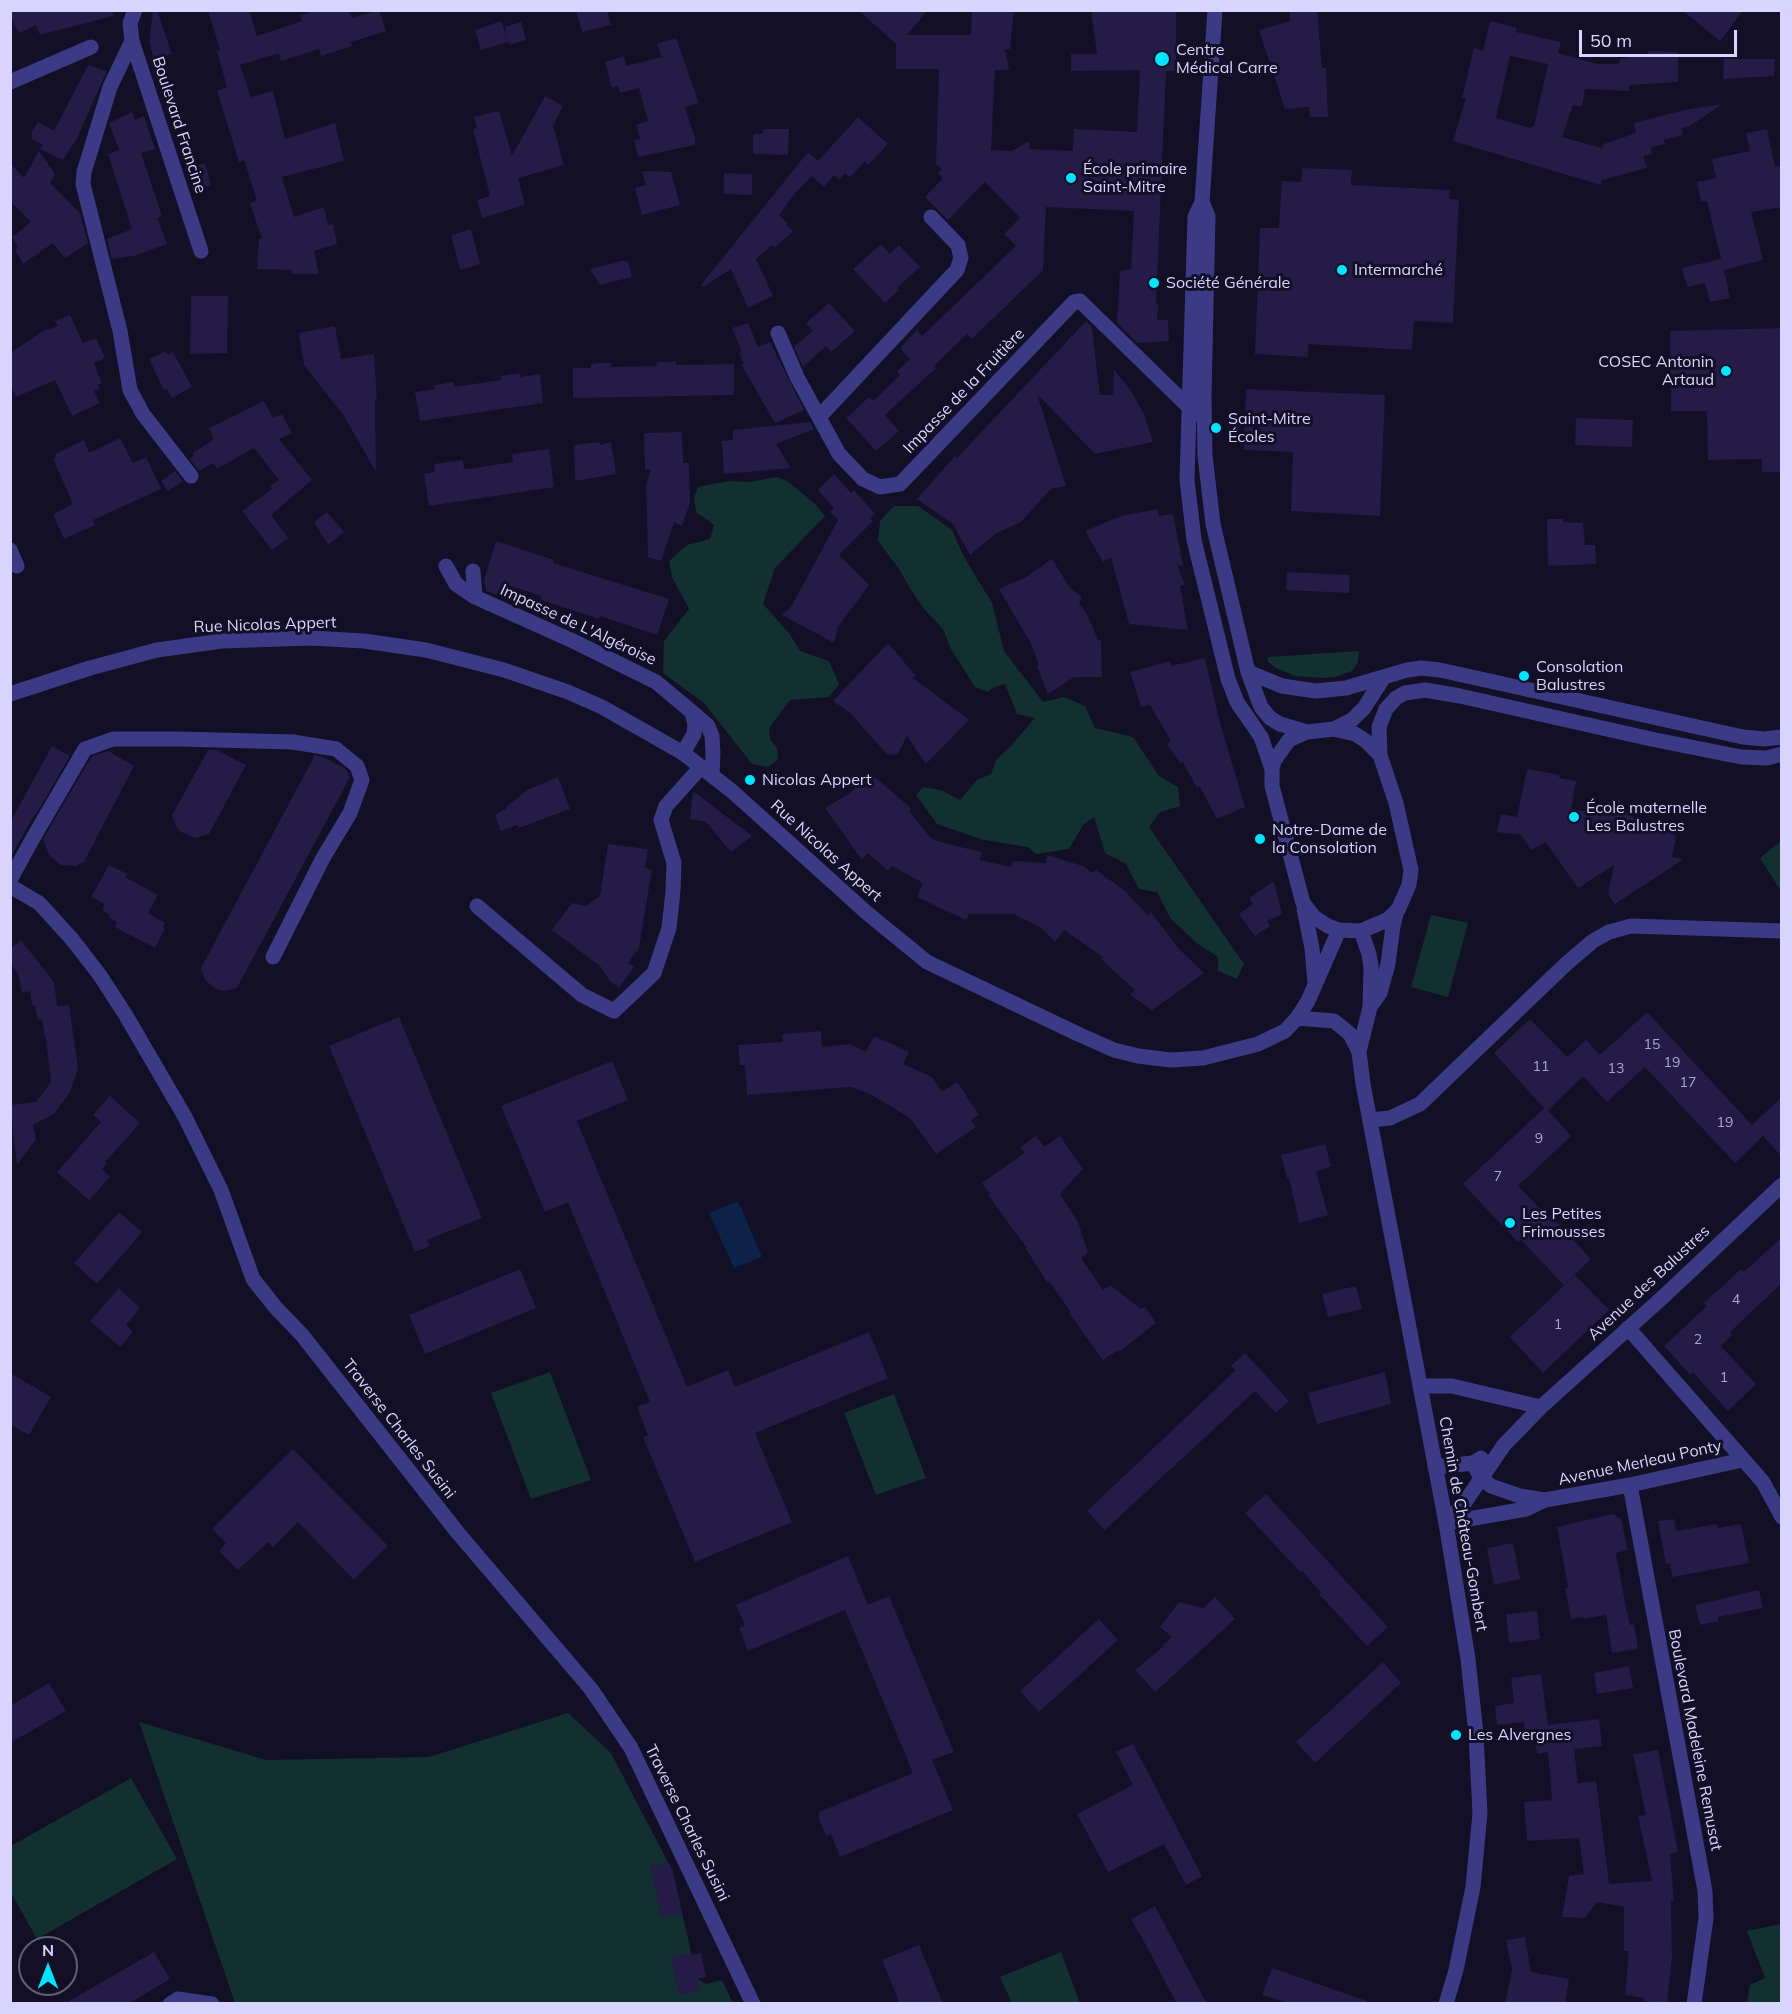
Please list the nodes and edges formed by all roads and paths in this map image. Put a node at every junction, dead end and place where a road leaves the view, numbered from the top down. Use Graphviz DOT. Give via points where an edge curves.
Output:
graph roads {
  1 [pos="135,10"];
  2 [pos="1215,10"];
  3 [pos="132,41"];
  4 [pos="90,47"];
  5 [pos="10,82"];
  6 [pos="1202,202"];
  7 [pos="931,217"];
  8 [pos="201,251"];
  9 [pos="778,333"];
  10 [pos="1190,408"];
  11 [pos="819,417"];
  12 [pos="1205,422"];
  13 [pos="190,476"];
  14 [pos="10,550"];
  15 [pos="17,566"];
  16 [pos="446,566"];
  17 [pos="473,571"];
  18 [pos="475,597"];
  19 [pos="1248,672"];
  20 [pos="1384,677"];
  21 [pos="10,694"];
  22 [pos="692,712"];
  23 [pos="1334,729"];
  24 [pos="1307,732"];
  25 [pos="1782,737"];
  26 [pos="683,753"];
  27 [pos="1782,754"];
  28 [pos="1380,755"];
  29 [pos="1272,769"];
  30 [pos="706,771"];
  31 [pos="10,880"];
  32 [pos="10,886"];
  33 [pos="1303,903"];
  34 [pos="477,906"];
  35 [pos="1398,910"];
  36 [pos="1340,930"];
  37 [pos="1361,931"];
  38 [pos="1782,931"];
  39 [pos="273,957"];
  40 [pos="1315,988"];
  41 [pos="1370,1007"];
  42 [pos="1298,1018"];
  43 [pos="1359,1052"];
  44 [pos="1370,1120"];
  45 [pos="1782,1185"];
  46 [pos="1628,1328"];
  47 [pos="1421,1386"];
  48 [pos="1540,1407"];
  49 [pos="1504,1445"];
  50 [pos="1742,1460"];
  51 [pos="1473,1463"];
  52 [pos="1435,1467"];
  53 [pos="1481,1478"];
  54 [pos="1630,1485"];
  55 [pos="1545,1500"];
  56 [pos="1782,1517"];
  57 [pos="1446,1523"];
  58 [pos="170,2004"];
  59 [pos="212,2004"];
  60 [pos="753,2004"];
  61 [pos="1446,2004"];
  62 [pos="1694,2004"];
  1 -- 3 [label="street, Boulevard Francine" via="130,23"];
  2 -- 6 [label="street"];
  3 -- 8 [label="street, Boulevard Francine"];
  3 -- 13 [label="street" via="110,87 83,184 120,331 130,390 143,414"];
  4 -- 5 [label="street"];
  6 -- 10 [label="street" via="1195,217"];
  6 -- 12 [label="street" via="1208,216"];
  7 -- 11 [label="street" via="958,245 961,258 957,270"];
  9 -- 11 [label="street, Impasse de la Fruitière"];
  10 -- 11 [label="street, Impasse de la Fruitière" via="1080,301 1074,302 900,484 880,487 862,479 839,454"];
  10 -- 12 [label="street, Impasse de la Fruitière"];
  10 -- 29 [label="street" via="1187,480 1194,540 1228,679 1237,702 1261,737"];
  12 -- 19 [label="street" via="1213,524"];
  14 -- 15 [label="street"];
  16 -- 18 [label="street, Impasse de L'Algéroise" via="456,584"];
  17 -- 18 [label="street, Impasse de L'Algéroise"];
  18 -- 22 [label="street, Impasse de L'Algéroise" via="656,682"];
  19 -- 20 [label="street" via="1282,686 1316,691 1346,688"];
  19 -- 24 [label="street" via="1261,707 1270,718"];
  20 -- 23 [label="street" via="1364,708"];
  20 -- 25 [label="street" via="1414,669 1440,670 1743,737"];
  21 -- 26 [label="street, Rue Nicolas Appert" via="157,650 222,641 364,641 426,650 568,692"];
  22 -- 26 [label="street" via="694,735"];
  22 -- 30 [label="street, Impasse de L'Algéroise" via="708,726 712,736"];
  23 -- 24 [label="street"];
  23 -- 28 [label="street" via="1355,734"];
  24 -- 29 [label="street" via="1289,740"];
  26 -- 30 [label="street, Rue Nicolas Appert"];
  27 -- 28 [label="street" via="1742,757 1425,690 1405,693 1386,709 1379,727"];
  28 -- 35 [label="street" via="1411,870"];
  29 -- 33 [label="street" via="1274,798"];
  30 -- 34 [label="street" via="666,806 661,820 674,863 669,928 654,973 614,1011 582,995"];
  30 -- 42 [label="street, Rue Nicolas Appert" via="927,962 1114,1050 1171,1060 1203,1058 1258,1044 1285,1031"];
  31 -- 39 [label="street" via="85,748 113,739 179,739 293,742 336,749 357,766 362,780 350,813"];
  32 -- 60 [label="street, Traverse Charles Susini" via="39,903 99,974 125,1014 185,1117 221,1190 253,1279 458,1533 591,1689 631,1748"];
  33 -- 36 [label="street" via="1314,918"];
  33 -- 40 [label="street"];
  35 -- 37 [label="street" via="1387,920"];
  35 -- 41 [label="street, Chemin de Château-Gombert" via="1380,993"];
  36 -- 37 [label="street"];
  36 -- 40 [label="street, Rue Nicolas Appert"];
  37 -- 41 [label="street, Chemin de Château-Gombert" via="1369,954"];
  38 -- 44 [label="street" via="1631,926 1609,932 1567,963 1420,1104 1390,1118"];
  40 -- 42 [label="street, Rue Nicolas Appert"];
  41 -- 43 [label="street, Chemin de Château-Gombert"];
  42 -- 43 [label="street, Chemin de Château-Gombert" via="1334,1021 1350,1034"];
  43 -- 44 [label="street, Chemin de Château-Gombert"];
  44 -- 47 [label="street, Chemin de Château-Gombert"];
  45 -- 46 [label="street, Avenue des Balustres"];
  46 -- 48 [label="street, Avenue des Balustres"];
  46 -- 50 [label="street, Avenue Merleau Ponty"];
  47 -- 48 [label="street" via="1452,1386"];
  47 -- 52 [label="street, Chemin de Château-Gombert"];
  48 -- 49 [label="street, Avenue des Balustres"];
  49 -- 51 [label="street, Avenue des Balustres"];
  49 -- 53 [label="street, Avenue des Balustres"];
  50 -- 54 [label="street, Avenue Merleau Ponty"];
  50 -- 56 [label="street, Avenue Merleau Ponty" via="1763,1482"];
  51 -- 52 [label="street, Avenue des Balustres"];
  51 -- 53 [label="street"];
  52 -- 57 [label="street, Chemin de Château-Gombert"];
  53 -- 55 [label="street, Avenue Merleau Ponty" via="1491,1486 1520,1496"];
  53 -- 57 [label="street, Avenue des Balustres"];
  54 -- 55 [label="street, Avenue Merleau Ponty"];
  54 -- 62 [label="street, Boulevard Madeleine Remusat" via="1705,1891 1706,1918"];
  55 -- 57 [label="street, Avenue Merleau Ponty" via="1526,1509"];
  57 -- 61 [label="street, Chemin de Château-Gombert" via="1468,1659 1480,1813 1473,1887"];
  58 -- 59 [label="street" via="178,1999"];
}
